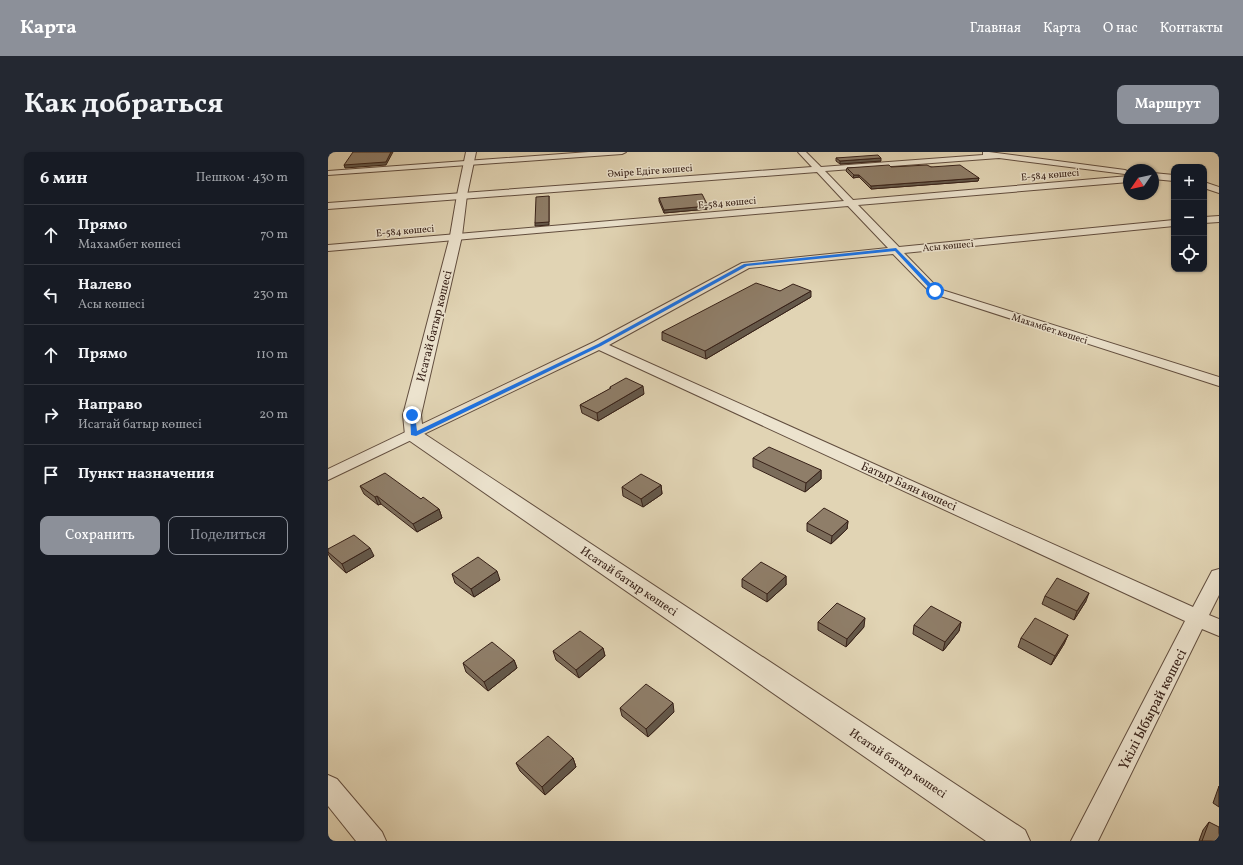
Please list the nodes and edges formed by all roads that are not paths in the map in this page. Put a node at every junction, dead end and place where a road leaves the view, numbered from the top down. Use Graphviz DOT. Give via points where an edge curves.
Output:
graph roads {
  1 [pos="622,152"];
  2 [pos="802,152"];
  3 [pos="970,152"];
  4 [pos="997,156"];
  5 [pos="470,157"];
  6 [pos="818,168"];
  7 [pos="1123,172"];
  8 [pos="328,173"];
  9 [pos="1159,176"];
  10 [pos="1171,178"];
  11 [pos="1123,179"];
  12 [pos="1207,185"];
  13 [pos="1219,190"];
  14 [pos="462,195"];
  15 [pos="848,202"];
  16 [pos="328,206"];
  17 [pos="1219,219"];
  18 [pos="1207,220"];
  19 [pos="1171,223"];
  20 [pos="456,236"];
  21 [pos="328,248"];
  22 [pos="896,249"];
  23 [pos="599,345"];
  24 [pos="1219,382"];
  25 [pos="414,435"];
  26 [pos="328,475"];
  27 [pos="1219,576"];
  28 [pos="1199,618"];
  29 [pos="1219,628"];
  30 [pos="328,787"];
  31 [pos="373,841"];
  32 [pos="1014,841"];
  33 [pos="1084,841"];
  1 -- 5 [label="street"];
  2 -- 6 [label="street, Махамбет көшесі"];
  3 -- 4 [label="street"];
  4 -- 6 [label="street, Әміре Едіге көшесі"];
  4 -- 7 [label="street"];
  5 -- 8 [label="street"];
  5 -- 14 [label="street, Исатай батыр көшесі"];
  6 -- 14 [label="street, Әміре Едіге көшесі"];
  6 -- 15 [label="street, Махамбет көшесі"];
  9 -- 10 [label="street"];
  11 -- 15 [label="street, Е-584 көшесі"];
  12 -- 13 [label="street"];
  14 -- 16 [label="street, Әміре Едіге көшесі"];
  14 -- 20 [label="street, Исатай батыр көшесі"];
  15 -- 20 [label="street, Е-584 көшесі"];
  15 -- 22 [label="street, Махамбет көшесі"];
  17 -- 18 [label="street"];
  19 -- 22 [label="street, Асы көшесі"];
  20 -- 21 [label="street, Е-584 көшесі"];
  20 -- 25 [label="street, Исатай батыр көшесі" via="412,415"];
  22 -- 23 [label="street, Асы көшесі" via="746,265"];
  22 -- 24 [label="street, Махамбет көшесі" via="935,291"];
  23 -- 25 [label="street, Асы көшесі"];
  23 -- 28 [label="street, Батыр Баян көшесі"];
  25 -- 26 [label="street, Асы көшесі"];
  25 -- 32 [label="street, Исатай батыр көшесі"];
  27 -- 28 [label="street, Үкілі Ыбырай көшесі"];
  28 -- 29 [label="street, Батыр Баян көшесі"];
  28 -- 33 [label="street, Үкілі Ыбырай көшесі"];
  30 -- 31 [label="street"];
}
